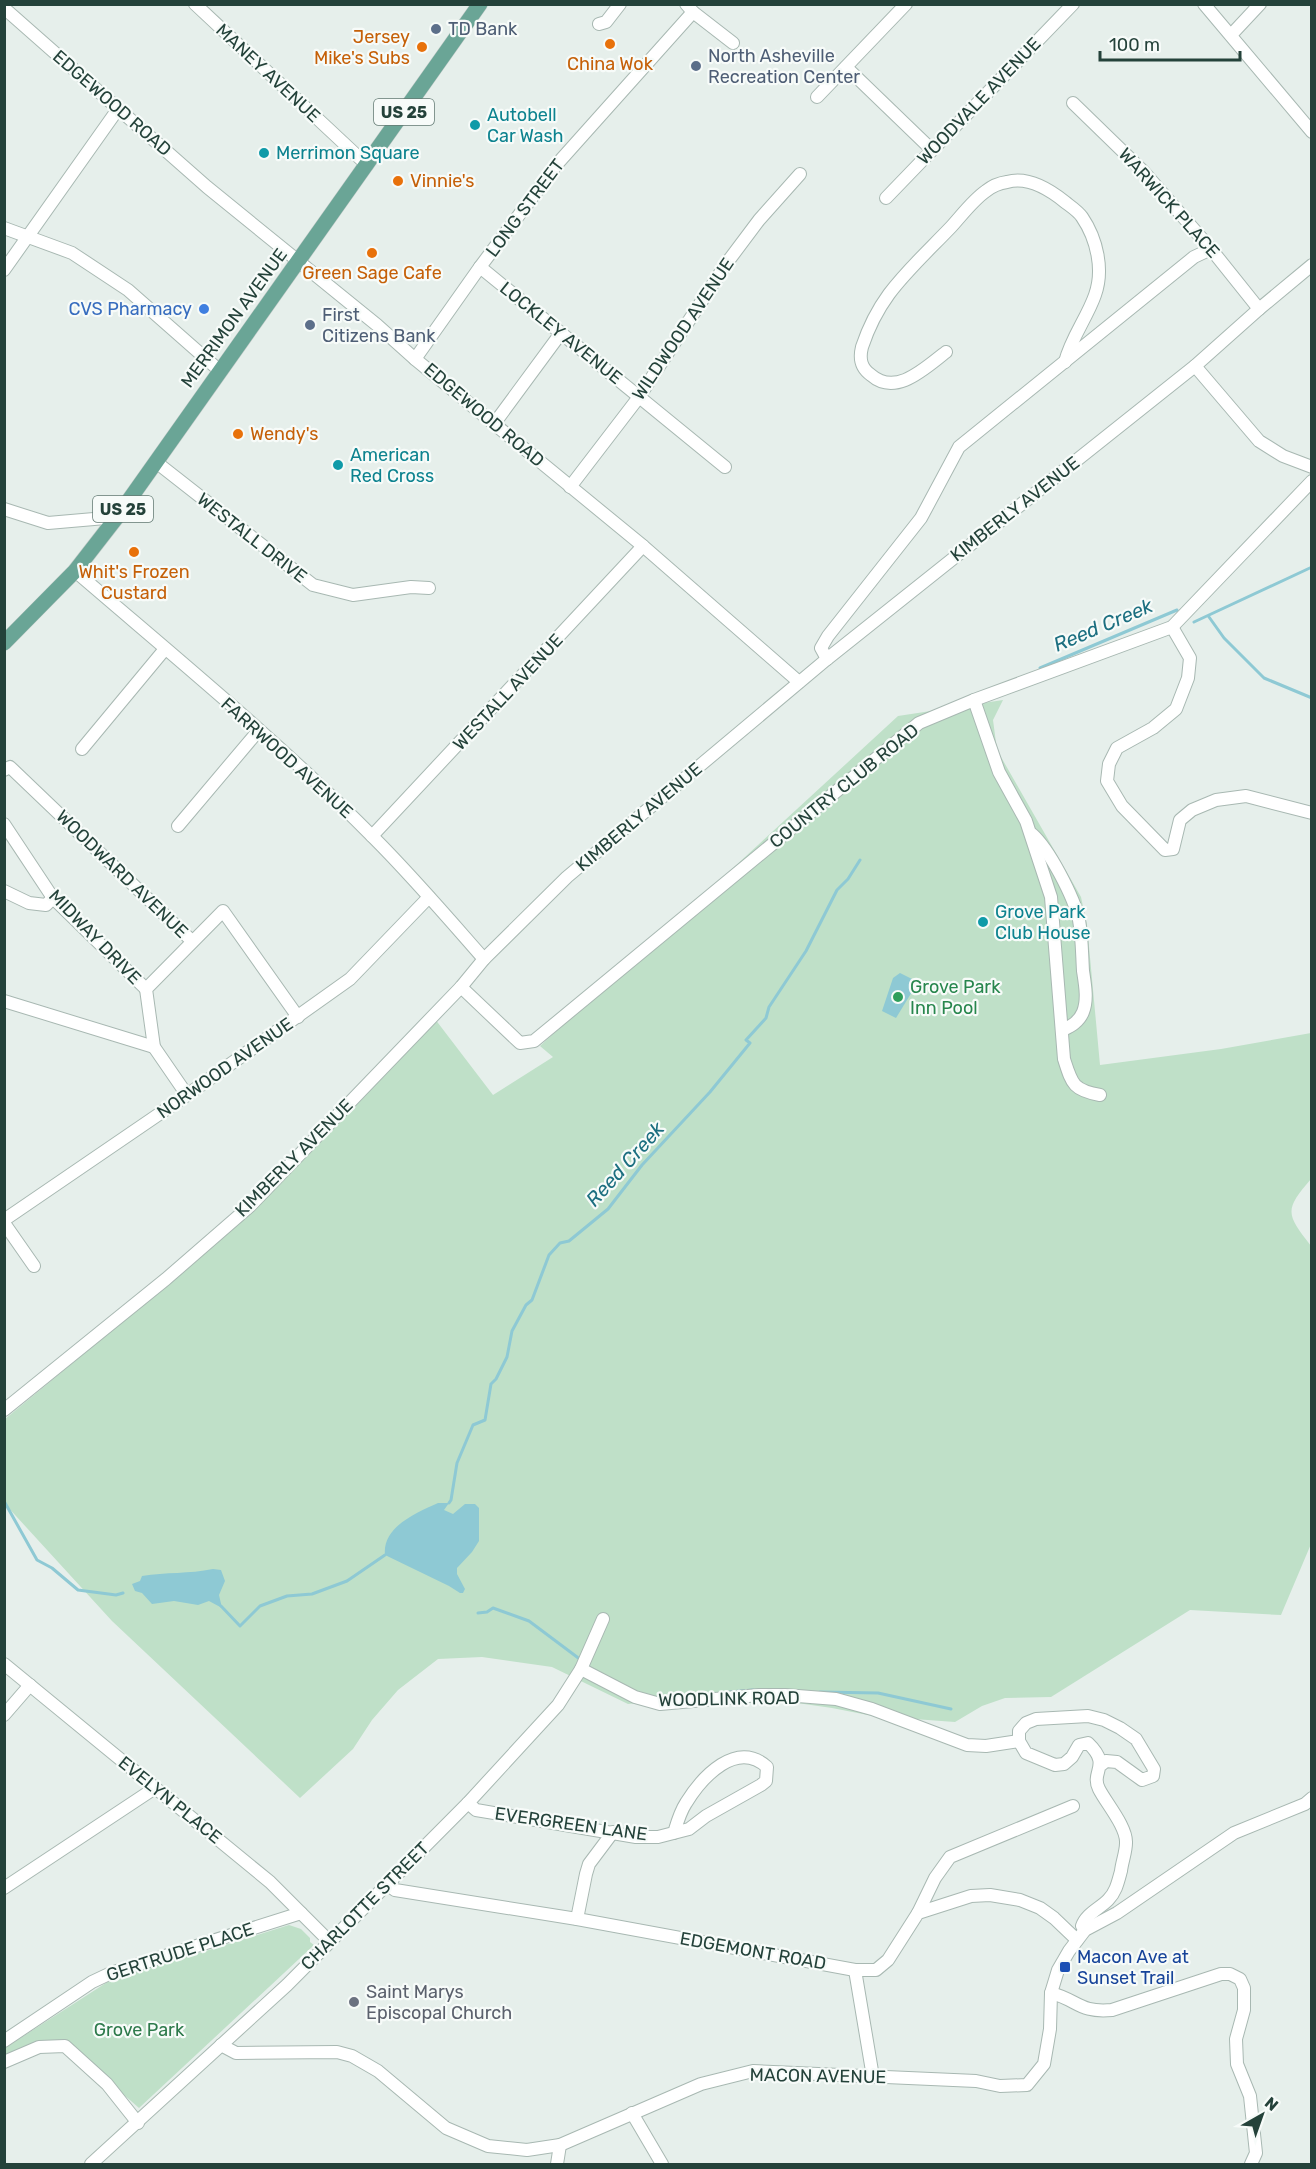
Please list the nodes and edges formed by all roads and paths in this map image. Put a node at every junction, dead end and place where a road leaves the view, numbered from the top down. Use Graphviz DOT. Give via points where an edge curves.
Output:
graph roads {
  1 [pos="8,4"];
  2 [pos="195,4"];
  3 [pos="480,4"];
  4 [pos="620,4"];
  5 [pos="906,4"];
  6 [pos="1073,4"];
  7 [pos="1204,4"];
  8 [pos="1260,4"];
  9 [pos="5,8"];
  10 [pos="690,8"];
  11 [pos="600,24"];
  12 [pos="1231,35"];
  13 [pos="733,43"];
  14 [pos="846,66"];
  15 [pos="817,98"];
  16 [pos="1073,103"];
  17 [pos="118,109"];
  18 [pos="1311,132"];
  19 [pos="931,149"];
  20 [pos="367,165"];
  21 [pos="800,174"];
  22 [pos="886,198"];
  23 [pos="4,228"];
  24 [pos="30,237"];
  25 [pos="1211,249"];
  26 [pos="298,262"];
  27 [pos="1311,265"];
  28 [pos="480,267"];
  29 [pos="4,270"];
  30 [pos="1259,309"];
  31 [pos="561,333"];
  32 [pos="946,352"];
  33 [pos="416,359"];
  34 [pos="1065,362"];
  35 [pos="1195,366"];
  36 [pos="220,371"];
  37 [pos="639,397"];
  38 [pos="494,424"];
  39 [pos="156,462"];
  40 [pos="725,467"];
  41 [pos="1311,467"];
  42 [pos="1311,482"];
  43 [pos="570,487"];
  44 [pos="4,509"];
  45 [pos="117,517"];
  46 [pos="642,546"];
  47 [pos="75,571"];
  48 [pos="429,588"];
  49 [pos="1172,627"];
  50 [pos="4,643"];
  51 [pos="165,649"];
  52 [pos="827,658"];
  53 [pos="799,682"];
  54 [pos="974,700"];
  55 [pos="259,730"];
  56 [pos="82,749"];
  57 [pos="4,770"];
  58 [pos="1311,813"];
  59 [pos="4,824"];
  60 [pos="178,826"];
  61 [pos="1029,831"];
  62 [pos="372,836"];
  63 [pos="4,891"];
  64 [pos="429,897"];
  65 [pos="53,898"];
  66 [pos="192,941"];
  67 [pos="484,959"];
  68 [pos="461,987"];
  69 [pos="146,989"];
  70 [pos="4,1001"];
  71 [pos="297,1017"];
  72 [pos="1063,1030"];
  73 [pos="154,1047"];
  74 [pos="187,1095"];
  75 [pos="1100,1095"];
  76 [pos="4,1221"];
  77 [pos="34,1266"];
  78 [pos="4,1410"];
  79 [pos="603,1619"];
  80 [pos="4,1664"];
  81 [pos="581,1668"];
  82 [pos="30,1685"];
  83 [pos="4,1715"];
  84 [pos="1019,1741"];
  85 [pos="1101,1765"];
  86 [pos="155,1788"];
  87 [pos="1311,1798"];
  88 [pos="468,1803"];
  89 [pos="1073,1806"];
  90 [pos="614,1832"];
  91 [pos="674,1833"];
  92 [pos="388,1885"];
  93 [pos="4,1888"];
  94 [pos="301,1913"];
  95 [pos="918,1913"];
  96 [pos="577,1919"];
  97 [pos="1085,1930"];
  98 [pos="1077,1940"];
  99 [pos="330,1942"];
  100 [pos="855,1970"];
  101 [pos="1051,1993"];
  102 [pos="4,2041"];
  103 [pos="221,2045"];
  104 [pos="4,2062"];
  105 [pos="873,2077"];
  106 [pos="632,2112"];
  107 [pos="138,2123"];
  108 [pos="560,2145"];
  109 [pos="92,2164"];
  110 [pos="557,2164"];
  111 [pos="662,2164"];
  112 [pos="1251,2164"];
  1 -- 9 [label="street"];
  2 -- 20 [label="street, MANEY AVENUE"];
  3 -- 20 [label="main road, MERRIMON AVENUE / US 25"];
  4 -- 11 [label="street"];
  5 -- 14 [label="street"];
  6 -- 19 [label="street, WOODVALE AVENUE"];
  7 -- 12 [label="street"];
  8 -- 12 [label="street"];
  9 -- 17 [label="street, EDGEWOOD ROAD"];
  10 -- 13 [label="street"];
  10 -- 28 [label="street, LONG STREET" via="558,163"];
  12 -- 18 [label="street"];
  14 -- 15 [label="street"];
  14 -- 19 [label="street"];
  16 -- 25 [label="street, WARWICK PLACE" via="1144,172"];
  17 -- 24 [label="street"];
  17 -- 26 [label="street, EDGEWOOD ROAD"];
  19 -- 22 [label="street, WOODVALE AVENUE"];
  20 -- 26 [label="main road, MERRIMON AVENUE / US 25"];
  21 -- 37 [label="street, WILDWOOD AVENUE" via="726,264"];
  23 -- 24 [label="street"];
  24 -- 29 [label="street"];
  24 -- 36 [label="street" via="72,253 128,291"];
  25 -- 30 [label="street, WARWICK PLACE"];
  25 -- 34 [label="street" via="1194,257"];
  26 -- 33 [label="street, EDGEWOOD ROAD"];
  26 -- 36 [label="main road, MERRIMON AVENUE / US 25"];
  27 -- 30 [label="street, KIMBERLY AVENUE"];
  28 -- 31 [label="street, LOCKLEY AVENUE"];
  28 -- 33 [label="street, LONG STREET"];
  30 -- 35 [label="street, KIMBERLY AVENUE"];
  31 -- 37 [label="street, LOCKLEY AVENUE"];
  31 -- 38 [label="street"];
  32 -- 34 [label="street" via="914,375 889,384 863,369 861,358 874,319 910,270 987,190 1008,181 1026,182 1043,186 1081,216 1093,239 1099,264 1095,294"];
  33 -- 38 [label="street, EDGEWOOD ROAD"];
  34 -- 52 [label="street" via="959,447 921,518 828,636 821,648"];
  35 -- 41 [label="street" via="1259,441"];
  35 -- 52 [label="street, KIMBERLY AVENUE"];
  36 -- 39 [label="main road, MERRIMON AVENUE / US 25"];
  37 -- 40 [label="street, LOCKLEY AVENUE"];
  37 -- 43 [label="street, WILDWOOD AVENUE"];
  38 -- 43 [label="street, EDGEWOOD ROAD"];
  39 -- 45 [label="main road, MERRIMON AVENUE / US 25"];
  39 -- 48 [label="street, WESTALL DRIVE" via="313,585 353,595"];
  42 -- 49 [label="street, COUNTRY CLUB ROAD"];
  43 -- 46 [label="street, EDGEWOOD ROAD"];
  44 -- 45 [label="street" via="48,523"];
  45 -- 47 [label="main road, MERRIMON AVENUE / US 25"];
  46 -- 53 [label="street, EDGEWOOD ROAD"];
  46 -- 62 [label="street, WESTALL AVENUE"];
  47 -- 50 [label="main road, MERRIMON AVENUE / US 25"];
  47 -- 51 [label="street, FARRWOOD AVENUE"];
  49 -- 54 [label="street, COUNTRY CLUB ROAD"];
  49 -- 58 [label="street" via="1190,658 1188,678 1176,709 1153,728 1117,748 1109,764 1107,781 1122,806 1165,850 1173,849 1180,820 1216,800 1246,796"];
  51 -- 55 [label="street, FARRWOOD AVENUE"];
  51 -- 56 [label="street"];
  52 -- 53 [label="street, KIMBERLY AVENUE"];
  53 -- 67 [label="street, KIMBERLY AVENUE" via="567,877"];
  54 -- 61 [label="street" via="999,772"];
  54 -- 68 [label="street, COUNTRY CLUB ROAD" via="919,723 534,1041 520,1043"];
  55 -- 60 [label="street"];
  55 -- 62 [label="street, FARRWOOD AVENUE"];
  57 -- 66 [label="street, WOODWARD AVENUE" via="10,767"];
  59 -- 65 [label="street, MIDWAY DRIVE"];
  61 -- 72 [label="street" via="1051,897"];
  61 -- 72 [label="street" via="1056,867 1078,919 1085,1007 1075,1023"];
  62 -- 64 [label="street, FARRWOOD AVENUE"];
  63 -- 65 [label="street" via="29,903 46,905"];
  64 -- 67 [label="street, FARRWOOD AVENUE"];
  64 -- 71 [label="street, NORWOOD AVENUE" via="350,979"];
  65 -- 69 [label="street, MIDWAY DRIVE"];
  66 -- 69 [label="street"];
  66 -- 71 [label="street, WOODWARD AVENUE" via="224,911"];
  67 -- 68 [label="street, KIMBERLY AVENUE"];
  68 -- 78 [label="street, KIMBERLY AVENUE" via="250,1206"];
  69 -- 73 [label="street"];
  70 -- 73 [label="street"];
  71 -- 74 [label="street, NORWOOD AVENUE"];
  72 -- 75 [label="street" via="1064,1059 1070,1079 1076,1087"];
  73 -- 74 [label="street"];
  74 -- 76 [label="street, NORWOOD AVENUE"];
  76 -- 77 [label="street, NORWOOD AVENUE"];
  79 -- 81 [label="street, CHARLOTTE STREET"];
  80 -- 82 [label="street, EVELYN PLACE"];
  81 -- 84 [label="street, WOODLINK ROAD" via="635,1697 660,1704 768,1695 836,1699 967,1745"];
  81 -- 88 [label="street, CHARLOTTE STREET" via="558,1705"];
  82 -- 83 [label="street"];
  82 -- 86 [label="street, EVELYN PLACE"];
  84 -- 85 [label="street" via="1026,1753 1055,1765 1065,1764 1078,1745 1088,1743"];
  84 -- 85 [label="street" via="1019,1731 1036,1719 1088,1716 1104,1720 1136,1739 1154,1769 1153,1776 1142,1780 1117,1762 1106,1761"];
  85 -- 97 [label="street" via="1098,1787 1127,1841 1117,1886 1084,1920"];
  86 -- 93 [label="street"];
  86 -- 94 [label="street, EVELYN PLACE" via="270,1882"];
  87 -- 97 [label="street, MACON AVENUE" via="1234,1833 1117,1913"];
  88 -- 90 [label="street, EVERGREEN LANE" via="476,1810"];
  88 -- 92 [label="street, CHARLOTTE STREET"];
  89 -- 95 [label="street, EDGEMONT ROAD" via="950,1857"];
  90 -- 91 [label="street, EVERGREEN LANE" via="636,1837"];
  90 -- 96 [label="street" via="590,1864"];
  91 -- 91 [label="street, EVERGREEN LANE" via="685,1803 717,1767 741,1756 761,1761 767,1767 766,1781 689,1829"];
  92 -- 96 [label="street, EDGEMONT ROAD" via="395,1890"];
  92 -- 99 [label="street, CHARLOTTE STREET"];
  94 -- 99 [label="street, EVELYN PLACE"];
  94 -- 102 [label="street, GERTRUDE PLACE" via="111,1973"];
  95 -- 98 [label="street" via="971,1896 1020,1900 1040,1908"];
  95 -- 100 [label="street, EDGEMONT ROAD" via="888,1960 876,1970"];
  96 -- 100 [label="street, EDGEMONT ROAD"];
  97 -- 98 [label="street, MACON AVENUE"];
  98 -- 101 [label="street, MACON AVENUE" via="1058,1970"];
  99 -- 103 [label="street, CHARLOTTE STREET"];
  100 -- 105 [label="street"];
  101 -- 105 [label="street, MACON AVENUE" via="1044,2064 1027,2085"];
  101 -- 112 [label="street" via="1095,2012 1221,1974 1240,1979 1244,2010 1236,2039 1237,2064 1250,2096 1256,2153"];
  103 -- 107 [label="street, CHARLOTTE STREET"];
  103 -- 108 [label="street, MACON AVENUE" via="237,2054 337,2052 352,2056 378,2071 446,2128 488,2146 527,2150"];
  104 -- 107 [label="street" via="39,2047 65,2046 107,2084"];
  105 -- 106 [label="street, MACON AVENUE" via="753,2071 701,2084"];
  106 -- 108 [label="street, MACON AVENUE"];
  106 -- 111 [label="street"];
  107 -- 109 [label="street, CHARLOTTE STREET"];
  108 -- 110 [label="street"];
}
